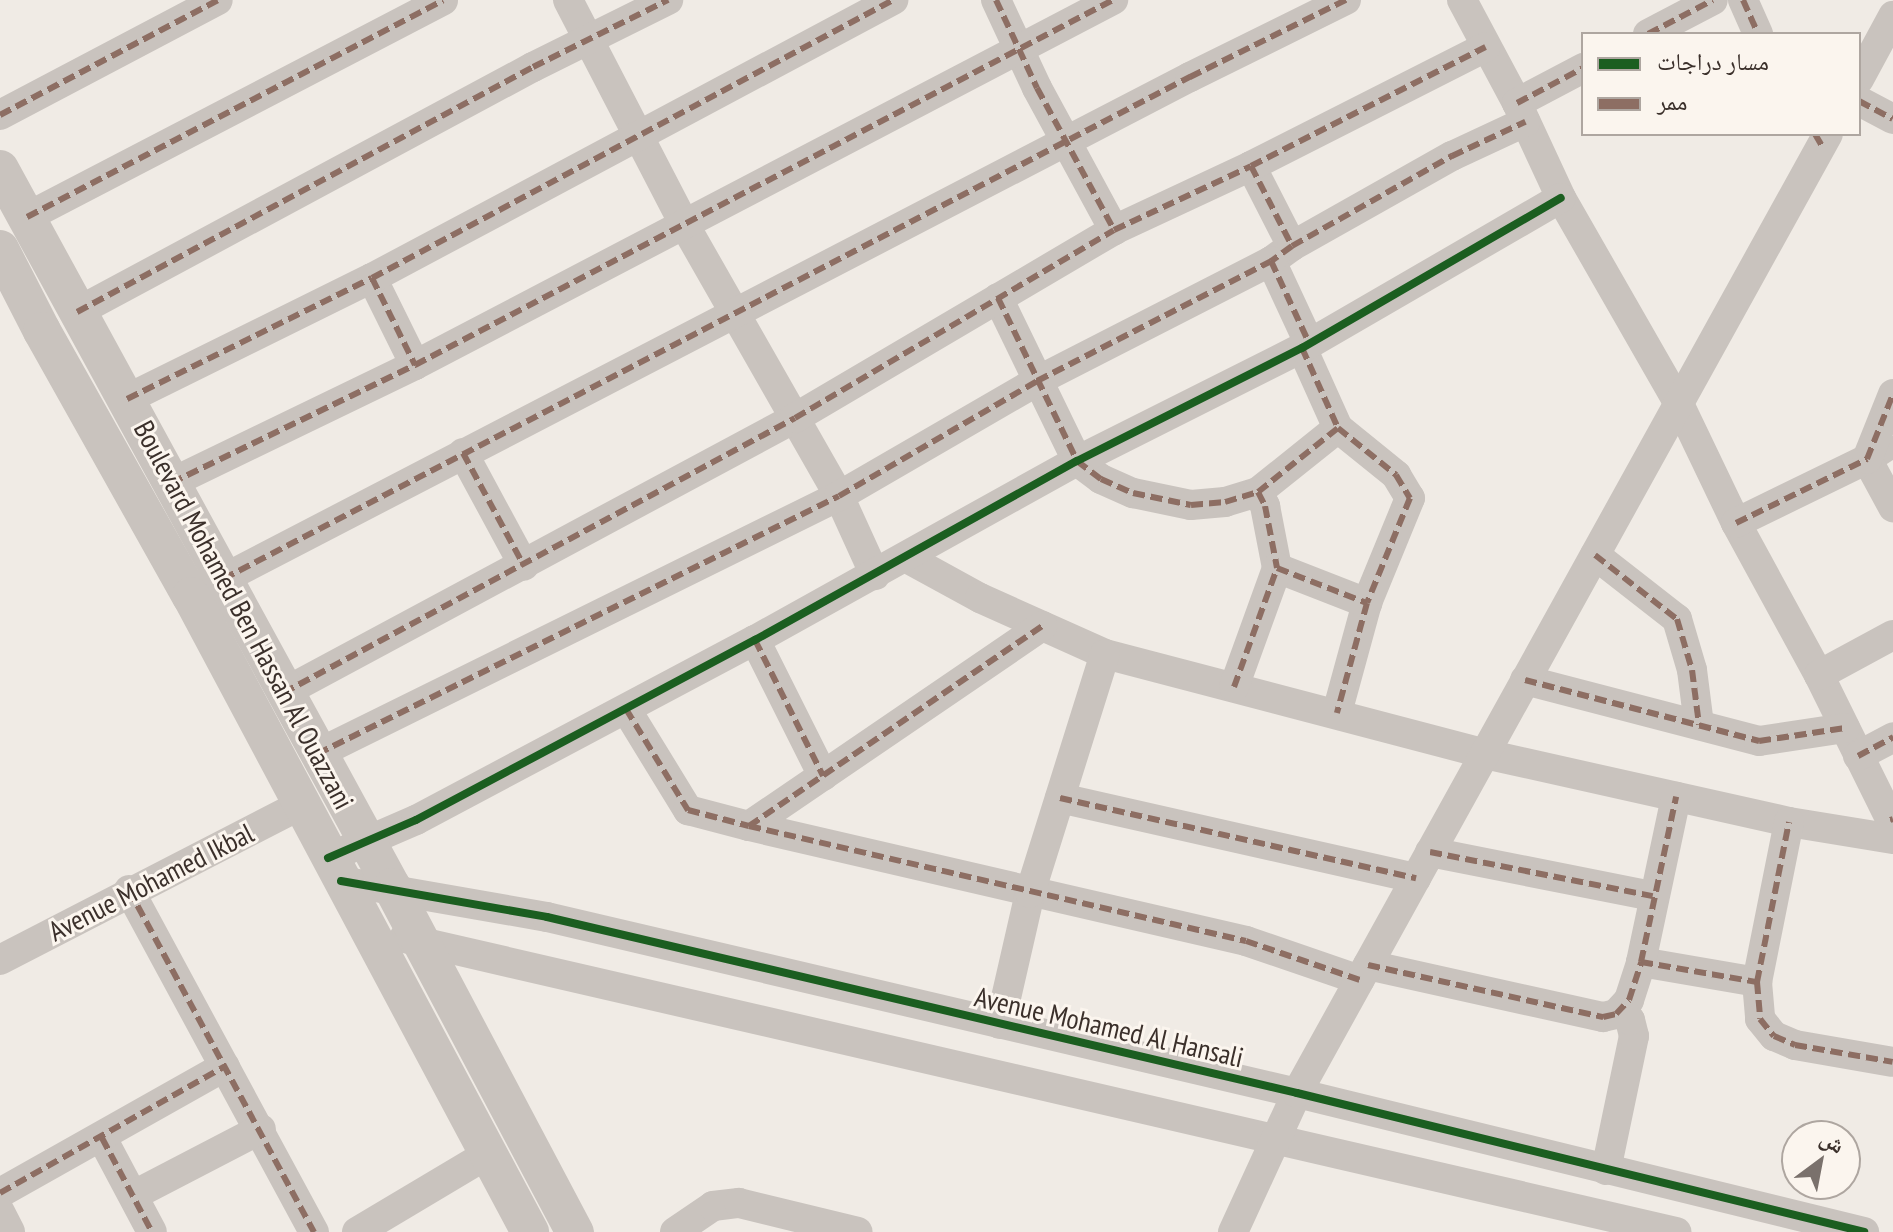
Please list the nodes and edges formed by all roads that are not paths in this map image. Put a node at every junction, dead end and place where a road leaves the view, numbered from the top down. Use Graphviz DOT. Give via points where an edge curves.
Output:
graph roads {
  1 [pos="218,0"];
  2 [pos="443,0"];
  3 [pos="568,0"];
  4 [pos="668,0"];
  5 [pos="893,0"];
  6 [pos="996,0"];
  7 [pos="1113,0"];
  8 [pos="1346,0"];
  9 [pos="1462,0"];
  10 [pos="1713,0"];
  11 [pos="1743,0"];
  12 [pos="1893,16"];
  13 [pos="1652,32"];
  14 [pos="1757,32"];
  15 [pos="589,40"];
  16 [pos="1486,47"];
  17 [pos="1020,51"];
  18 [pos="1581,69"];
  19 [pos="1861,75"];
  20 [pos="1861,102"];
  21 [pos="1521,112"];
  22 [pos="0,115"];
  23 [pos="1893,119"];
  24 [pos="639,133"];
  25 [pos="1822,138"];
  26 [pos="1066,144"];
  27 [pos="1251,166"];
  28 [pos="0,169"];
  29 [pos="1561,198"];
  30 [pos="27,217"];
  31 [pos="684,224"];
  32 [pos="1114,230"];
  33 [pos="1282,254"];
  34 [pos="4,269"];
  35 [pos="372,278"];
  36 [pos="998,298"];
  37 [pos="77,312"];
  38 [pos="736,314"];
  39 [pos="1306,345"];
  40 [pos="415,365"];
  41 [pos="1037,381"];
  42 [pos="1893,394"];
  43 [pos="127,399"];
  44 [pos="1679,404"];
  45 [pos="795,418"];
  46 [pos="1338,428"];
  47 [pos="1893,443"];
  48 [pos="463,453"];
  49 [pos="1867,459"];
  50 [pos="1077,461"];
  51 [pos="171,483"];
  52 [pos="1258,492"];
  53 [pos="839,496"];
  54 [pos="1893,507"];
  55 [pos="1736,523"];
  56 [pos="1595,555"];
  57 [pos="907,558"];
  58 [pos="524,566"];
  59 [pos="1277,568"];
  60 [pos="875,575"];
  61 [pos="223,579"];
  62 [pos="1367,603"];
  63 [pos="1042,626"];
  64 [pos="1893,635"];
  65 [pos="755,640"];
  66 [pos="1105,654"];
  67 [pos="1819,675"];
  68 [pos="1525,680"];
  69 [pos="1234,687"];
  70 [pos="283,693"];
  71 [pos="626,709"];
  72 [pos="1337,713"];
  73 [pos="1699,725"];
  74 [pos="1845,728"];
  75 [pos="1893,737"];
  76 [pos="317,754"];
  77 [pos="1485,754"];
  78 [pos="1858,756"];
  79 [pos="823,776"];
  80 [pos="1676,797"];
  81 [pos="1060,798"];
  82 [pos="302,804"];
  83 [pos="1789,822"];
  84 [pos="749,826"];
  85 [pos="1892,826"];
  86 [pos="367,842"];
  87 [pos="1423,865"];
  88 [pos="334,869"];
  89 [pos="392,887"];
  90 [pos="129,890"];
  91 [pos="1030,893"];
  92 [pos="1653,896"];
  93 [pos="370,936"];
  94 [pos="418,938"];
  95 [pos="0,960"];
  96 [pos="1641,962"];
  97 [pos="1364,973"];
  98 [pos="1757,982"];
  99 [pos="1622,1010"];
  100 [pos="1000,1024"];
  101 [pos="1893,1062"];
  102 [pos="225,1066"];
  103 [pos="1297,1093"];
  104 [pos="261,1129"];
  105 [pos="102,1138"];
  106 [pos="1275,1140"];
  107 [pos="488,1154"];
  108 [pos="1606,1170"];
  109 [pos="1654,1182"];
  110 [pos="0,1193"];
  111 [pos="134,1195"];
  112 [pos="0,1212"];
  113 [pos="1641,1228"];
  114 [pos="10,1232"];
  115 [pos="152,1232"];
  116 [pos="314,1232"];
  117 [pos="357,1232"];
  118 [pos="530,1232"];
  119 [pos="575,1232"];
  120 [pos="675,1232"];
  121 [pos="858,1232"];
  122 [pos="1233,1232"];
  123 [pos="1676,1232"];
  124 [pos="1864,1232"];
  1 -- 22 [label="street"];
  2 -- 30 [label="street"];
  3 -- 15 [label="street"];
  4 -- 15 [label="street"];
  5 -- 24 [label="street"];
  6 -- 17 [label="street"];
  7 -- 17 [label="street"];
  8 -- 26 [label="street"];
  9 -- 16 [label="street"];
  10 -- 13 [label="street"];
  11 -- 14 [label="street"];
  12 -- 19 [label="street"];
  15 -- 24 [label="street"];
  15 -- 37 [label="street"];
  16 -- 21 [label="street"];
  16 -- 27 [label="street"];
  17 -- 26 [label="street"];
  17 -- 31 [label="street"];
  18 -- 21 [label="street"];
  20 -- 23 [label="street"];
  21 -- 29 [label="street"];
  21 -- 33 [label="street"];
  24 -- 31 [label="street"];
  24 -- 35 [label="street"];
  25 -- 44 [label="street"];
  26 -- 32 [label="street"];
  26 -- 38 [label="street"];
  27 -- 32 [label="street"];
  27 -- 33 [label="street"];
  28 -- 30 [label="street, Boulevard Mohamed Ben Hassan Al Ouazzani"];
  29 -- 39 [label="street"];
  29 -- 44 [label="street"];
  30 -- 37 [label="street, Boulevard Mohamed Ben Hassan Al Ouazzani"];
  31 -- 38 [label="street"];
  31 -- 40 [label="street"];
  32 -- 36 [label="street"];
  33 -- 39 [label="street"];
  33 -- 41 [label="street"];
  34 -- 82 [label="street, Boulevard Mohamed Ben Hassan Al Ouazzani"];
  35 -- 40 [label="street"];
  35 -- 43 [label="street"];
  36 -- 41 [label="street"];
  36 -- 45 [label="street"];
  37 -- 43 [label="street, Boulevard Mohamed Ben Hassan Al Ouazzani"];
  38 -- 45 [label="street"];
  38 -- 48 [label="street"];
  39 -- 46 [label="street"];
  39 -- 50 [label="street"];
  40 -- 51 [label="street"];
  41 -- 50 [label="street"];
  41 -- 53 [label="street"];
  42 -- 49 [label="street"];
  43 -- 51 [label="street, Boulevard Mohamed Ben Hassan Al Ouazzani"];
  44 -- 55 [label="street"];
  44 -- 56 [label="street"];
  45 -- 53 [label="street"];
  45 -- 58 [label="street"];
  46 -- 52 [label="street"];
  46 -- 62 [label="street" via="1396,475 1410,498"];
  47 -- 49 [label="street"];
  48 -- 58 [label="street"];
  48 -- 61 [label="street"];
  49 -- 54 [label="street"];
  49 -- 55 [label="street"];
  50 -- 52 [label="street" via="1112,484 1169,501 1210,505"];
  50 -- 57 [label="street"];
  51 -- 61 [label="street, Boulevard Mohamed Ben Hassan Al Ouazzani"];
  52 -- 59 [label="street"];
  53 -- 60 [label="street"];
  53 -- 76 [label="street"];
  55 -- 67 [label="street"];
  56 -- 68 [label="street"];
  56 -- 73 [label="street" via="1677,619 1692,670"];
  57 -- 60 [label="street"];
  57 -- 63 [label="street"];
  58 -- 70 [label="street"];
  59 -- 62 [label="street"];
  59 -- 69 [label="street"];
  60 -- 65 [label="street"];
  61 -- 70 [label="street, Boulevard Mohamed Ben Hassan Al Ouazzani"];
  62 -- 72 [label="street"];
  63 -- 66 [label="street"];
  63 -- 79 [label="street"];
  64 -- 67 [label="street"];
  65 -- 71 [label="street"];
  65 -- 79 [label="street"];
  66 -- 69 [label="street"];
  66 -- 81 [label="street"];
  67 -- 74 [label="street"];
  68 -- 73 [label="street"];
  68 -- 77 [label="street"];
  69 -- 72 [label="street"];
  70 -- 76 [label="street, Boulevard Mohamed Ben Hassan Al Ouazzani"];
  71 -- 84 [label="street" via="688,810"];
  71 -- 86 [label="street"];
  72 -- 77 [label="street"];
  73 -- 74 [label="street" via="1759,741"];
  74 -- 78 [label="street"];
  75 -- 78 [label="street"];
  76 -- 86 [label="street, Boulevard Mohamed Ben Hassan Al Ouazzani"];
  77 -- 80 [label="street"];
  77 -- 87 [label="street"];
  78 -- 85 [label="street"];
  79 -- 84 [label="street"];
  80 -- 83 [label="street"];
  80 -- 92 [label="street"];
  81 -- 87 [label="street"];
  81 -- 91 [label="street"];
  82 -- 88 [label="street, Boulevard Mohamed Ben Hassan Al Ouazzani"];
  82 -- 90 [label="street, Avenue Mohamed Ikbal"];
  83 -- 85 [label="street"];
  83 -- 98 [label="street"];
  84 -- 91 [label="street"];
  86 -- 88 [label="street"];
  86 -- 89 [label="street, Boulevard Mohamed Ben Hassan Al Ouazzani"];
  87 -- 92 [label="street"];
  87 -- 97 [label="street"];
  88 -- 89 [label="street, Avenue Mohamed Al Hansali"];
  88 -- 93 [label="street, Boulevard Mohamed Ben Hassan Al Ouazzani"];
  89 -- 94 [label="street, Boulevard Mohamed Ben Hassan Al Ouazzani"];
  89 -- 100 [label="street, Avenue Mohamed Al Hansali" via="547,917"];
  90 -- 95 [label="street, Avenue Mohamed Ikbal"];
  90 -- 102 [label="street"];
  91 -- 97 [label="street"];
  91 -- 100 [label="street"];
  92 -- 96 [label="street"];
  93 -- 94 [label="street"];
  93 -- 107 [label="street, Boulevard Mohamed Ben Hassan Al Ouazzani"];
  94 -- 106 [label="street"];
  94 -- 119 [label="street, Boulevard Mohamed Ben Hassan Al Ouazzani"];
  96 -- 98 [label="street"];
  96 -- 99 [label="street"];
  97 -- 99 [label="street" via="1603,1017"];
  97 -- 103 [label="street"];
  98 -- 101 [label="street" via="1760,1019 1774,1036 1795,1045"];
  99 -- 108 [label="street" via="1634,1036"];
  100 -- 103 [label="street, Avenue Mohamed Al Hansali"];
  102 -- 104 [label="street"];
  102 -- 105 [label="street"];
  103 -- 106 [label="street"];
  103 -- 108 [label="street, Avenue Mohamed Al Hansali"];
  104 -- 111 [label="street"];
  104 -- 116 [label="street"];
  105 -- 110 [label="street"];
  105 -- 111 [label="street"];
  106 -- 113 [label="street"];
  106 -- 122 [label="street"];
  107 -- 117 [label="street"];
  107 -- 118 [label="street, Boulevard Mohamed Ben Hassan Al Ouazzani"];
  108 -- 109 [label="street, Avenue Mohamed Al Hansali"];
  109 -- 113 [label="street"];
  109 -- 124 [label="street, Avenue Mohamed Al Hansali"];
  111 -- 115 [label="street"];
  112 -- 114 [label="street"];
  113 -- 123 [label="street"];
  120 -- 121 [label="street" via="713,1206 739,1203"];
}
